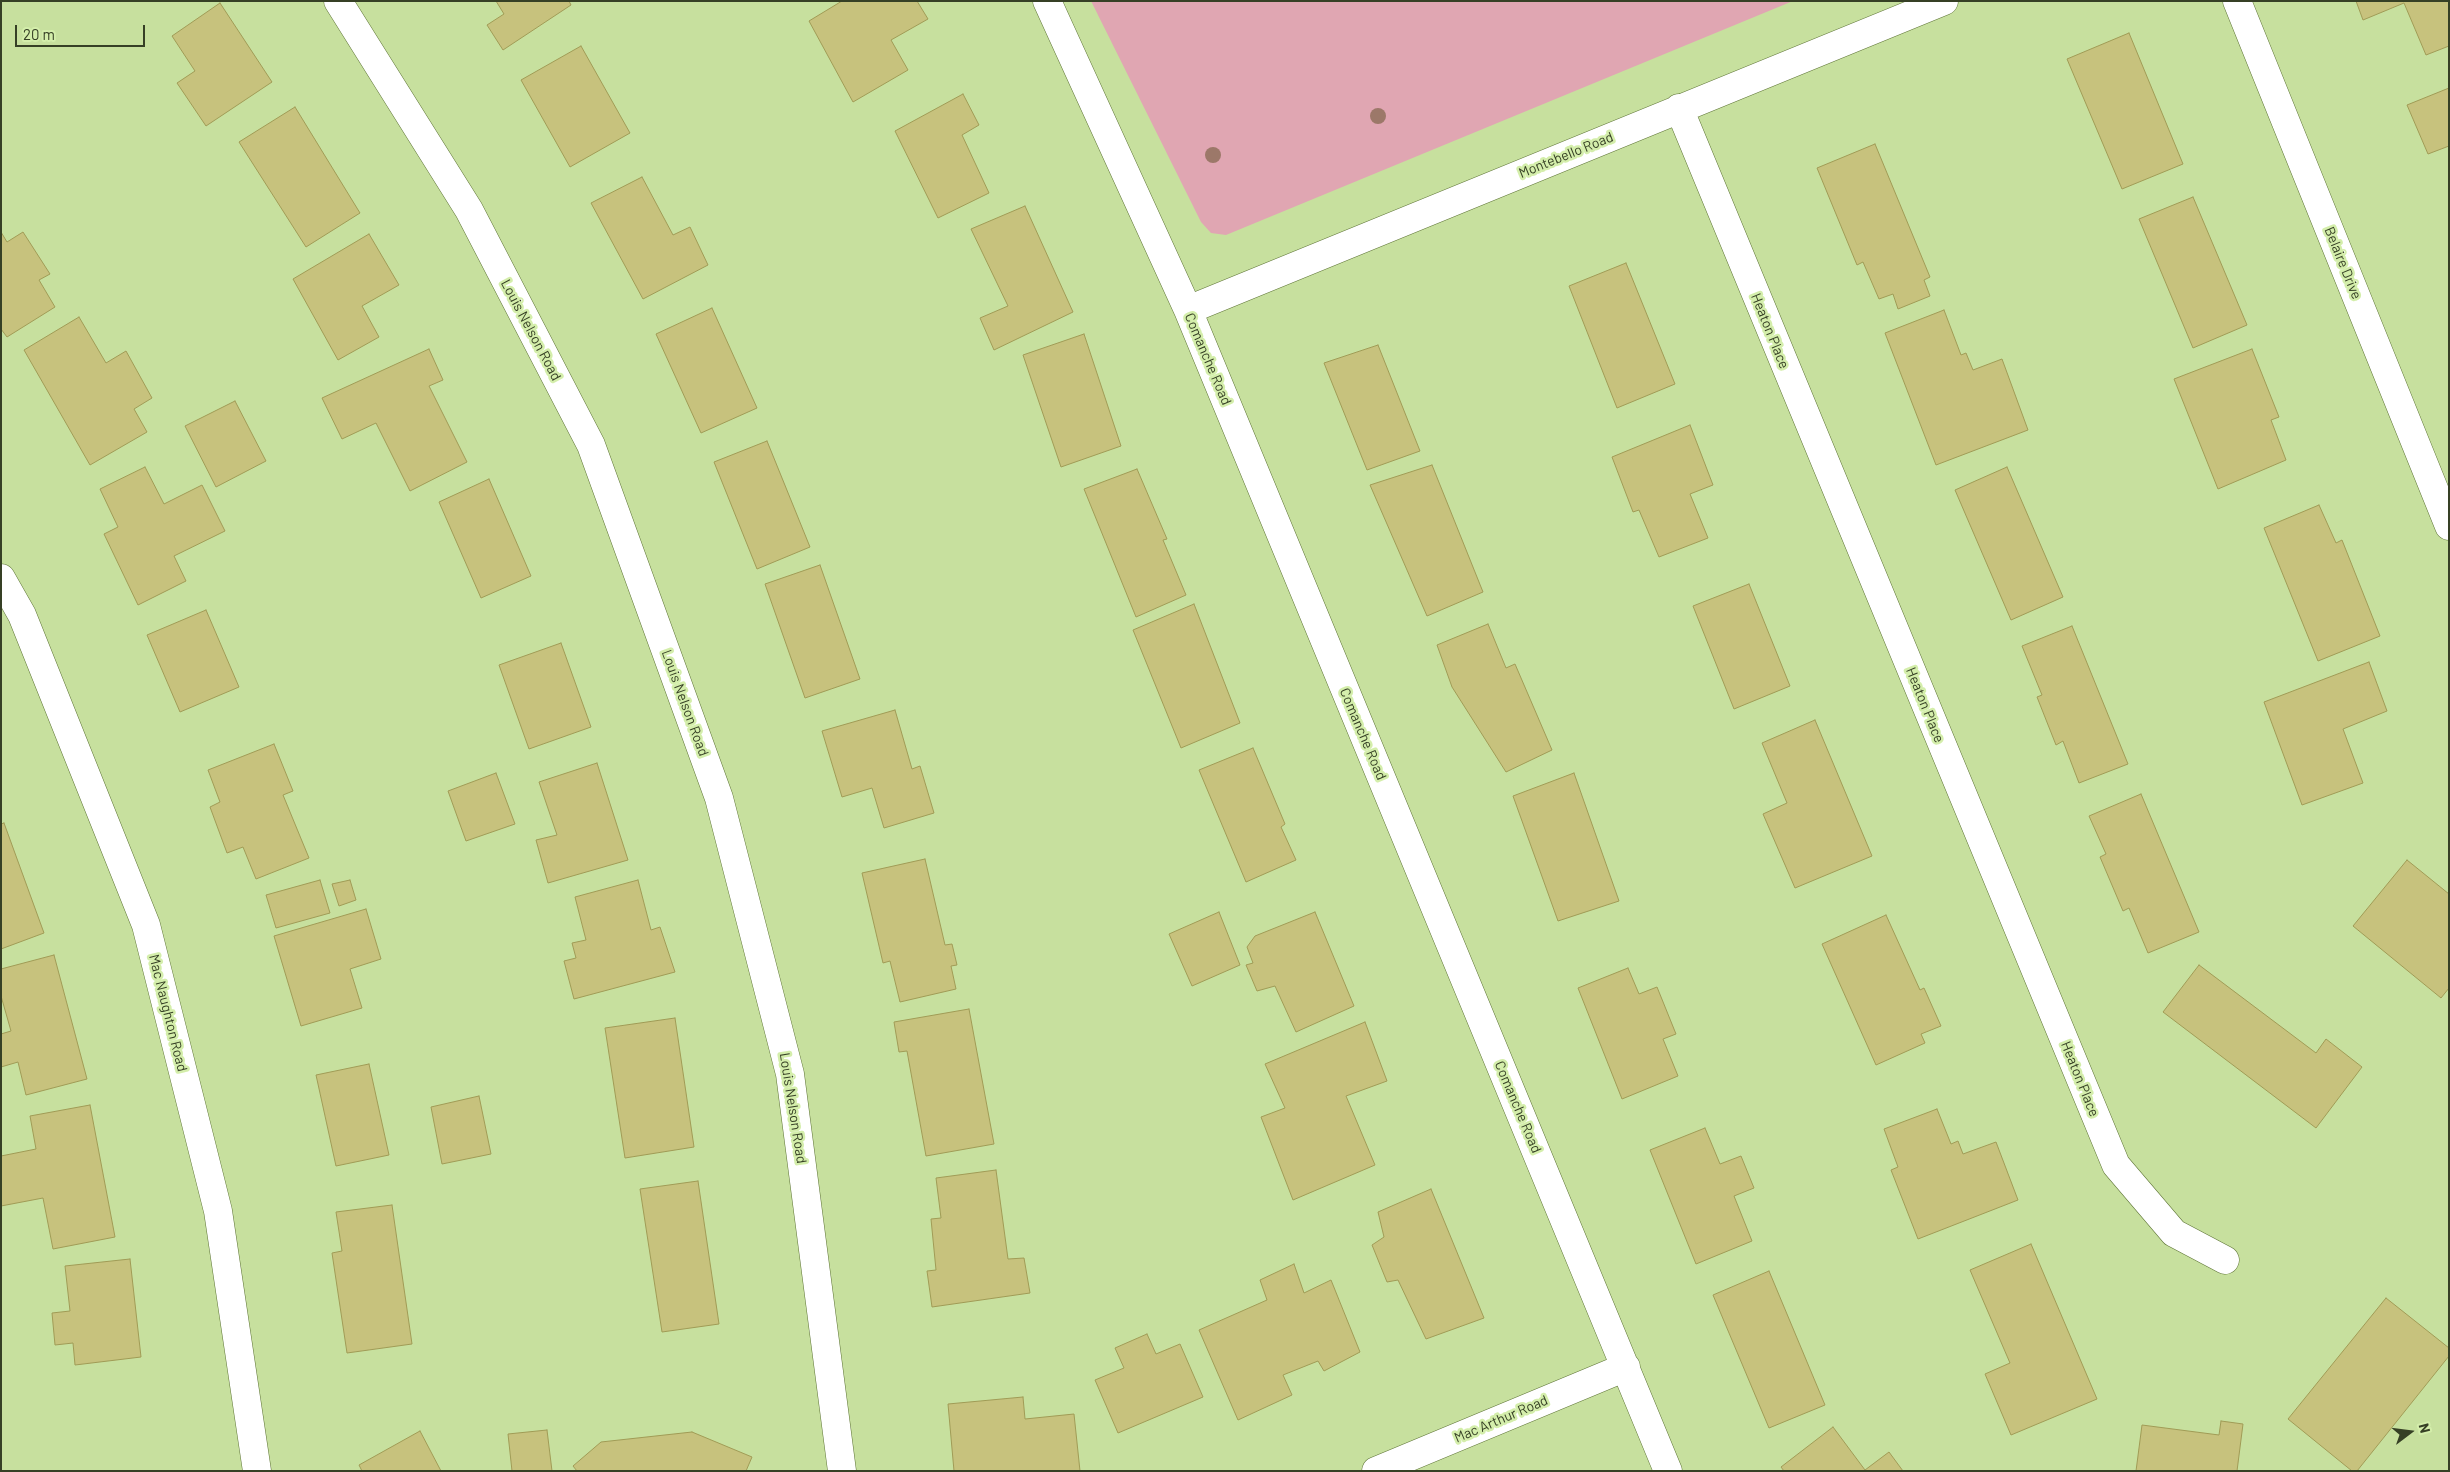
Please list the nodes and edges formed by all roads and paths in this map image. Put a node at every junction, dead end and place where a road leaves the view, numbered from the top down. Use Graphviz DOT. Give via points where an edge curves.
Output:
graph roads {
  1 [pos="338,1"];
  2 [pos="1047,1"];
  3 [pos="1944,1"];
  4 [pos="2237,1"];
  5 [pos="1678,108"];
  6 [pos="1188,310"];
  7 [pos="2449,526"];
  8 [pos="1,578"];
  9 [pos="2225,1260"];
  10 [pos="1626,1367"];
  11 [pos="257,1471"];
  12 [pos="842,1471"];
  13 [pos="1376,1471"];
  14 [pos="1668,1471"];
  1 -- 12 [label="street, Louis Nelson Road" via="469,210 591,445 719,798 790,1074"];
  2 -- 6 [label="street, Comanche Road"];
  3 -- 5 [label="street, Montebello Road"];
  4 -- 7 [label="street, Belaire Drive"];
  5 -- 6 [label="street, Montebello Road"];
  5 -- 9 [label="street, Heaton Place" via="2116,1164 2174,1233"];
  6 -- 10 [label="street, Comanche Road"];
  8 -- 11 [label="street, Mac Naughton Road" via="22,615 146,925 218,1211"];
  10 -- 13 [label="street, Mac Arthur Road"];
  10 -- 14 [label="street, Comanche Road"];
}
